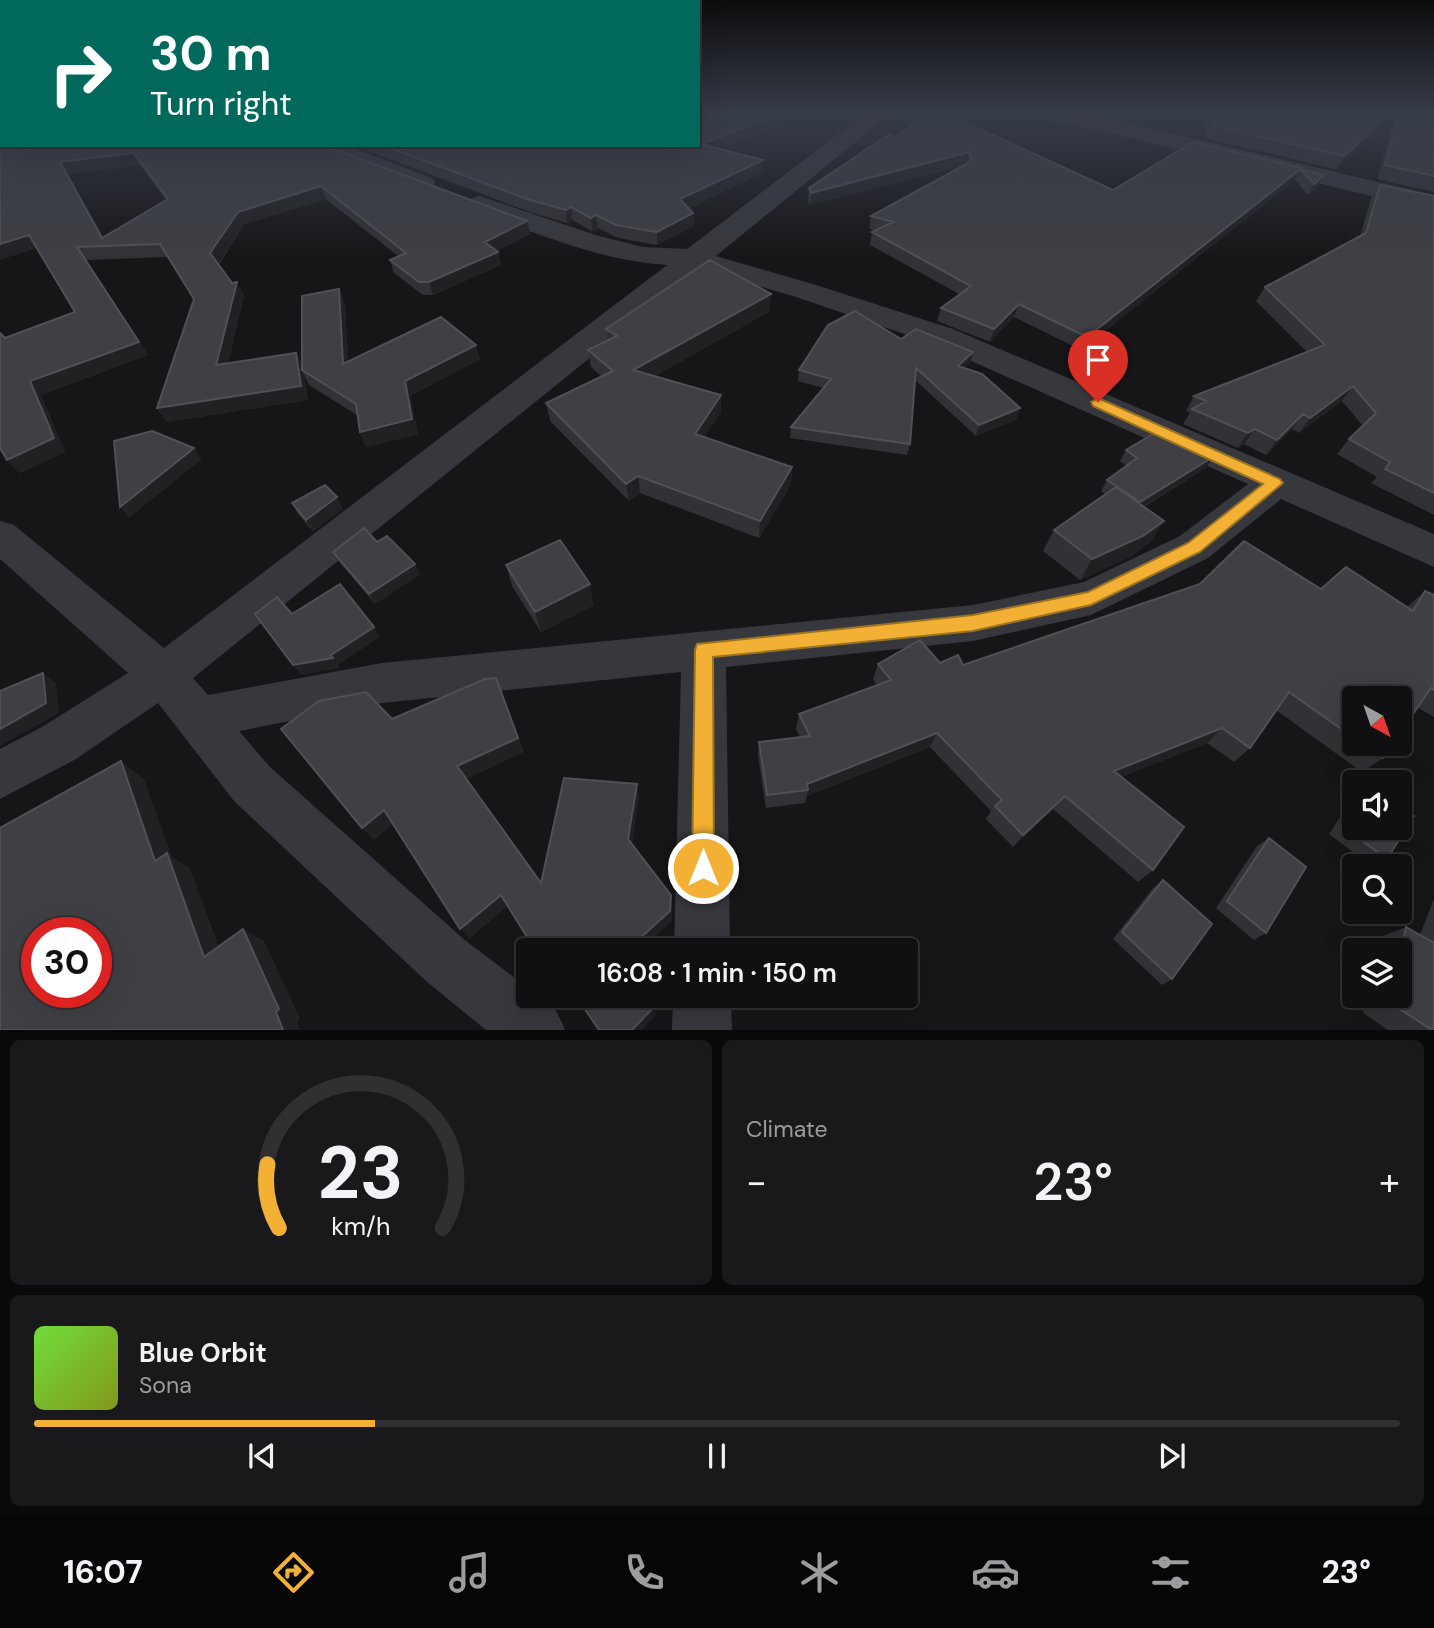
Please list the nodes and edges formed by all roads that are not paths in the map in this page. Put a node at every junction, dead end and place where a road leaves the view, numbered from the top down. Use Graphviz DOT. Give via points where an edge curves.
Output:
graph roads {
  1 [pos="365,161"];
  2 [pos="818,161"];
  3 [pos="1257,161"];
  4 [pos="1434,203"];
  5 [pos="692,258"];
  6 [pos="1275,483"];
  7 [pos="0,536"];
  8 [pos="1434,551"];
  9 [pos="704,650"];
  10 [pos="163,675"];
  11 [pos="198,718"];
  12 [pos="0,775"];
  13 [pos="702,938"];
  14 [pos="702,1008"];
  15 [pos="535,1030"];
  16 [pos="702,1030"];
  1 -- 5 [label="street" via="590,242 643,255"];
  2 -- 5 [label="street"];
  3 -- 4 [label="street"];
  5 -- 6 [label="street" via="942,336"];
  5 -- 10 [label="street"];
  6 -- 8 [label="street"];
  6 -- 9 [label="street" via="1194,547 1091,598 973,623"];
  7 -- 10 [label="street"];
  9 -- 11 [label="street" via="382,683"];
  9 -- 13 [label="street"];
  10 -- 11 [label="street"];
  10 -- 12 [label="street" via="59,743"];
  11 -- 15 [label="street" via="252,784 446,961"];
  14 -- 16 [label="street"];
}
